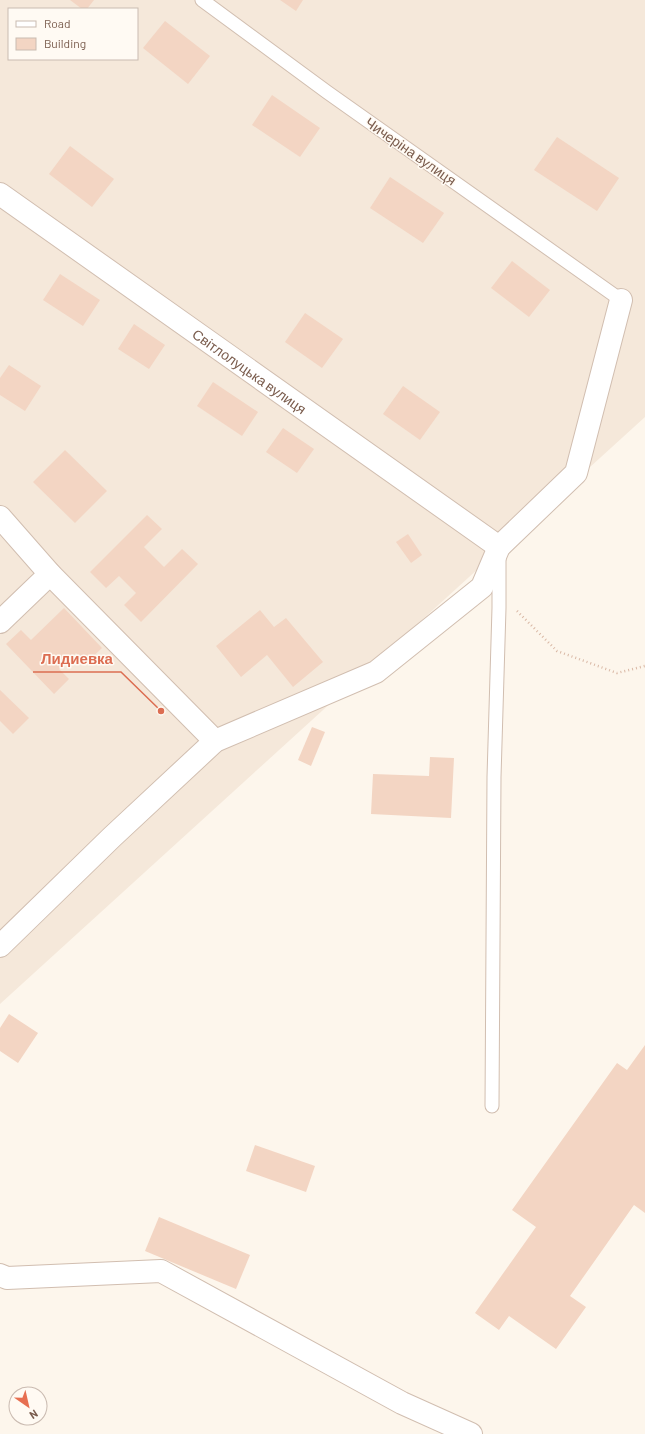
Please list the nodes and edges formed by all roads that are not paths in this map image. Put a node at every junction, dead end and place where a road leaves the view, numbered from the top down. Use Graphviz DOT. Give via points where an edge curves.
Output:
graph roads {
  1 [pos="202,0"];
  2 [pos="2,198"];
  3 [pos="621,300"];
  4 [pos="0,517"];
  5 [pos="499,547"];
  6 [pos="50,574"];
  7 [pos="0,622"];
  8 [pos="215,740"];
  9 [pos="0,946"];
  10 [pos="492,1106"];
  11 [pos="0,1275"];
  12 [pos="470,1434"];
  1 -- 3 [label="lane, Чичеріна вулиця"];
  2 -- 5 [label="street, Світлолуцька вулиця"];
  3 -- 5 [label="street" via="576,473"];
  4 -- 6 [label="street"];
  5 -- 8 [label="street" via="482,587 376,672"];
  5 -- 10 [label="lane" via="494,778"];
  6 -- 7 [label="street"];
  6 -- 8 [label="street"];
  8 -- 9 [label="street"];
  11 -- 12 [label="street" via="7,1278 161,1272 402,1403"];
}
